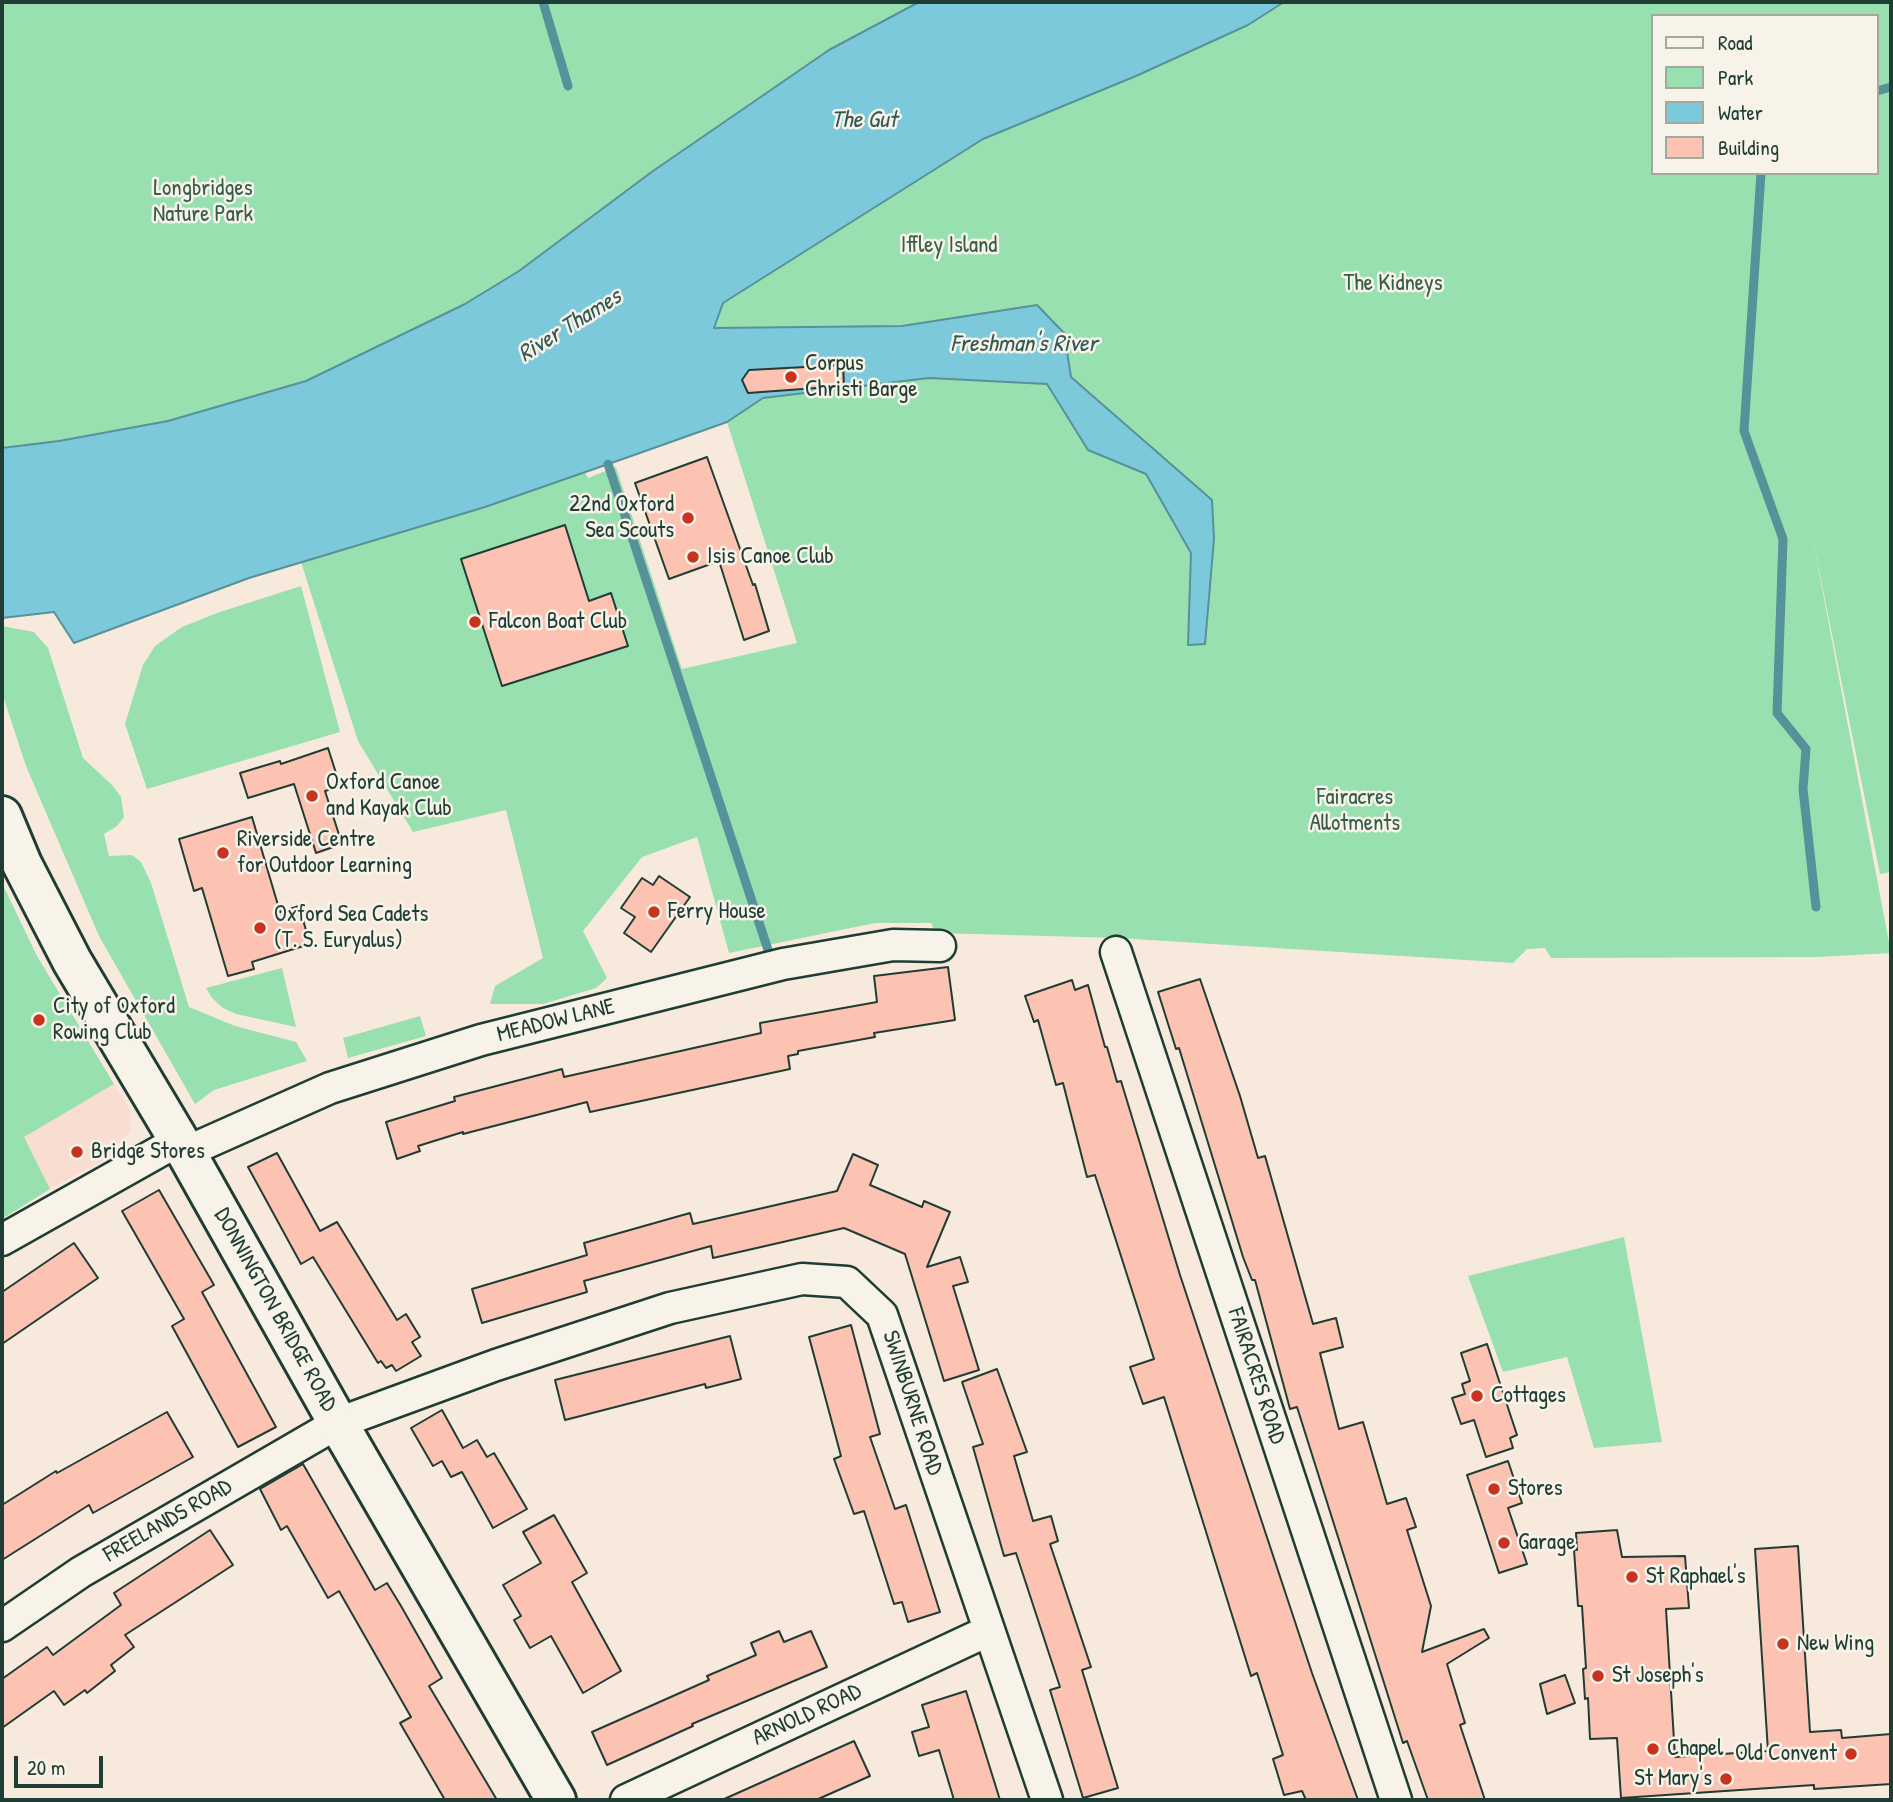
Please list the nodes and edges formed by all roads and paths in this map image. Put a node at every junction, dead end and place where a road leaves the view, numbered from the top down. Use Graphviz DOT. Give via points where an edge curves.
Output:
graph roads {
  1 [pos="2,816"];
  2 [pos="940,946"];
  3 [pos="1116,952"];
  4 [pos="183,1148"];
  5 [pos="2,1240"];
  6 [pos="338,1423"];
  7 [pos="2,1626"];
  8 [pos="988,1631"];
  9 [pos="556,1800"];
  10 [pos="626,1800"];
  11 [pos="1047,1800"];
  12 [pos="1396,1800"];
  1 -- 4 [label="main road, DONNINGTON BRIDGE ROAD" via="72,961"];
  2 -- 4 [label="street, MEADOW LANE" via="893,945 783,964 481,1040 330,1088 204,1144"];
  3 -- 12 [label="street, FAIRACRES ROAD"];
  4 -- 5 [label="street, MEADOW LANE"];
  4 -- 6 [label="main road, DONNINGTON BRIDGE ROAD"];
  6 -- 7 [label="street, FREELANDS ROAD" via="81,1572"];
  6 -- 8 [label="street, SWINBURNE ROAD" via="670,1308 802,1279 847,1282 882,1315"];
  6 -- 9 [label="main road, DONNINGTON BRIDGE ROAD"];
  8 -- 10 [label="street, ARNOLD ROAD"];
  8 -- 11 [label="street, SWINBURNE ROAD"];
}
